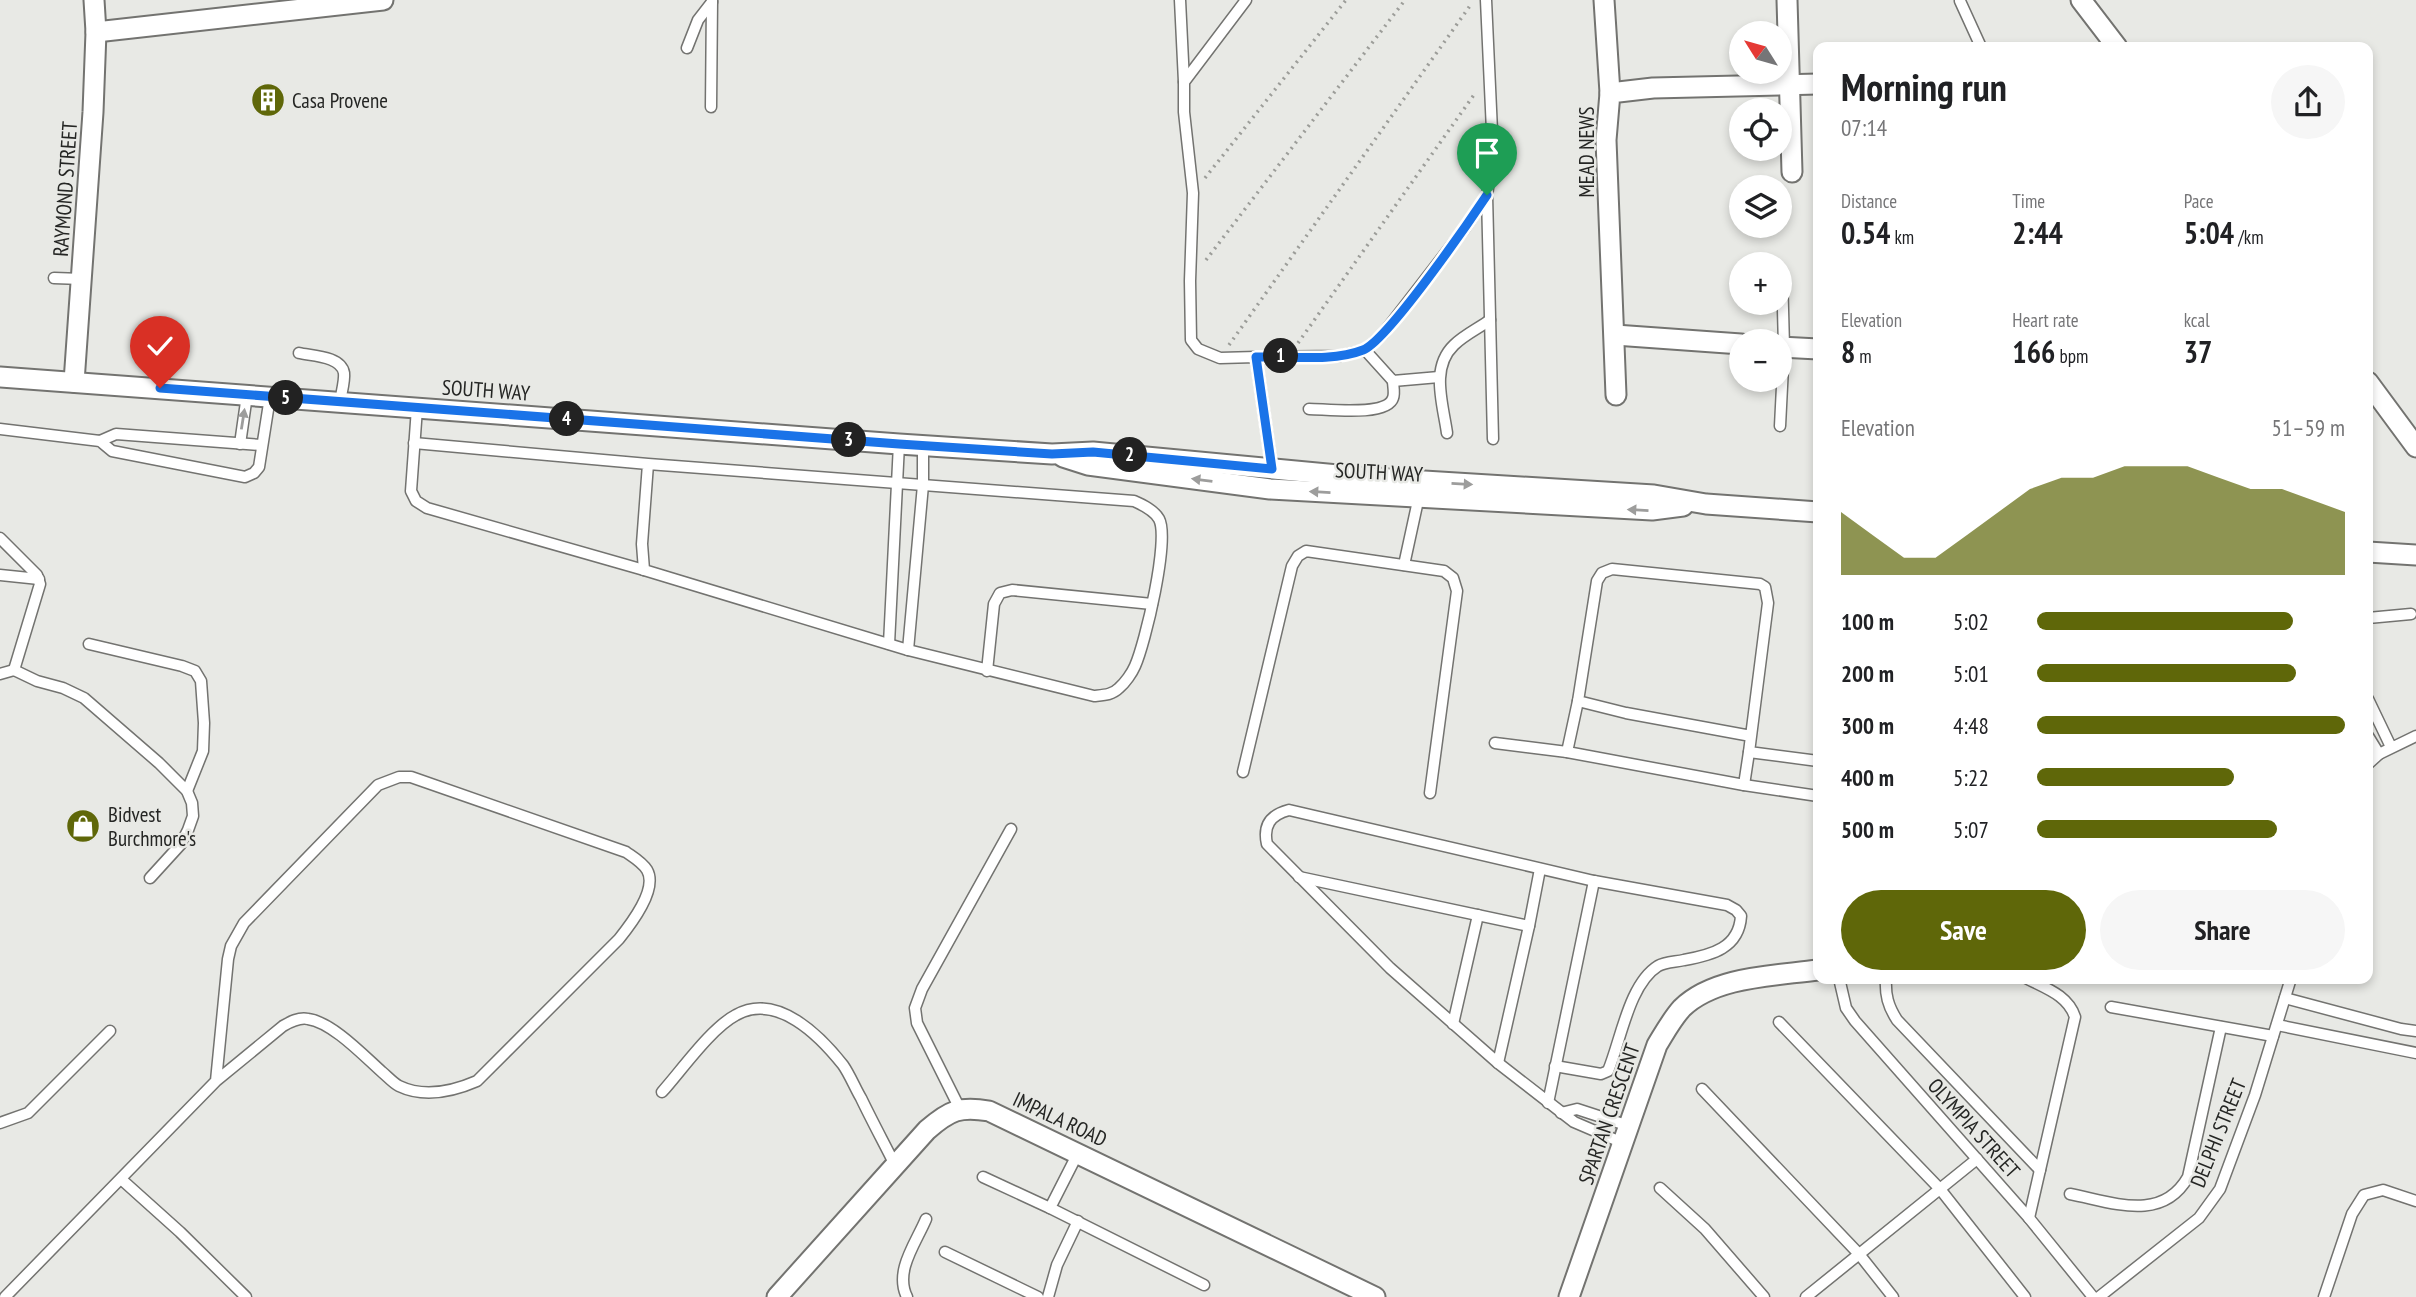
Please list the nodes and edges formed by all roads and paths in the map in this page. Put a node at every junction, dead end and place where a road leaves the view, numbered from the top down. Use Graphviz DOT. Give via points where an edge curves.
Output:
graph roads {
  1 [pos="94,0"];
  2 [pos="383,0"];
  3 [pos="1181,0"];
  4 [pos="1246,0"];
  5 [pos="1346,0"];
  6 [pos="1405,0"];
  7 [pos="1474,0"];
  8 [pos="1486,0"];
  9 [pos="1604,0"];
  10 [pos="1787,0"];
  11 [pos="2081,0"];
  12 [pos="712,1"];
  13 [pos="1960,1"];
  14 [pos="96,32"];
  15 [pos="1979,42"];
  16 [pos="2113,42"];
  17 [pos="687,48"];
  18 [pos="1490,72"];
  19 [pos="1184,82"];
  20 [pos="1813,84"];
  21 [pos="1788,85"];
  22 [pos="1610,93"];
  23 [pos="711,107"];
  24 [pos="1792,172"];
  25 [pos="1193,193"];
  26 [pos="1487,195"];
  27 [pos="54,278"];
  28 [pos="82,279"];
  29 [pos="1189,281"];
  30 [pos="1490,320"];
  31 [pos="1615,335"];
  32 [pos="1729,343"];
  33 [pos="1792,348"];
  34 [pos="1365,349"];
  35 [pos="1813,349"];
  36 [pos="299,353"];
  37 [pos="1289,356"];
  38 [pos="1256,357"];
  39 [pos="1220,358"];
  40 [pos="0,376"];
  41 [pos="1439,377"];
  42 [pos="1393,381"];
  43 [pos="74,382"];
  44 [pos="2373,389"];
  45 [pos="1781,392"];
  46 [pos="247,395"];
  47 [pos="1616,395"];
  48 [pos="270,397"];
  49 [pos="340,402"];
  50 [pos="417,408"];
  51 [pos="1309,409"];
  52 [pos="1780,426"];
  53 [pos="0,429"];
  54 [pos="1447,433"];
  55 [pos="1493,439"];
  56 [pos="100,441"];
  57 [pos="414,443"];
  58 [pos="240,444"];
  59 [pos="899,444"];
  60 [pos="923,444"];
  61 [pos="261,445"];
  62 [pos="2416,447"];
  63 [pos="1052,454"];
  64 [pos="648,464"];
  65 [pos="1272,469"];
  66 [pos="896,483"];
  67 [pos="923,485"];
  68 [pos="1270,489"];
  69 [pos="1420,489"];
  70 [pos="1813,512"];
  71 [pos="0,538"];
  72 [pos="2373,552"];
  73 [pos="2416,555"];
  74 [pos="1404,565"];
  75 [pos="644,570"];
  76 [pos="0,575"];
  77 [pos="39,579"];
  78 [pos="1152,604"];
  79 [pos="2411,614"];
  80 [pos="2373,618"];
  81 [pos="89,644"];
  82 [pos="889,644"];
  83 [pos="908,650"];
  84 [pos="14,670"];
  85 [pos="987,671"];
  86 [pos="0,674"];
  87 [pos="1578,701"];
  88 [pos="2373,709"];
  89 [pos="1751,736"];
  90 [pos="2416,736"];
  91 [pos="1495,743"];
  92 [pos="2373,744"];
  93 [pos="2392,747"];
  94 [pos="1567,752"];
  95 [pos="1749,752"];
  96 [pos="2379,754"];
  97 [pos="2373,759"];
  98 [pos="1813,760"];
  99 [pos="1243,772"];
  100 [pos="1744,785"];
  101 [pos="187,791"];
  102 [pos="1430,793"];
  103 [pos="1813,795"];
  104 [pos="1011,829"];
  105 [pos="1540,869"];
  106 [pos="1299,877"];
  107 [pos="150,878"];
  108 [pos="1594,881"];
  109 [pos="1478,915"];
  110 [pos="1529,926"];
  111 [pos="1813,971"];
  112 [pos="1840,984"];
  113 [pos="1886,984"];
  114 [pos="2038,984"];
  115 [pos="2289,984"];
  116 [pos="2285,998"];
  117 [pos="2111,1007"];
  118 [pos="1779,1022"];
  119 [pos="1453,1024"];
  120 [pos="2277,1025"];
  121 [pos="2221,1027"];
  122 [pos="110,1031"];
  123 [pos="2416,1031"];
  124 [pos="2273,1035"];
  125 [pos="2416,1053"];
  126 [pos="1497,1063"];
  127 [pos="1555,1066"];
  128 [pos="216,1081"];
  129 [pos="1702,1089"];
  130 [pos="662,1093"];
  131 [pos="1548,1103"];
  132 [pos="960,1109"];
  133 [pos="1561,1113"];
  134 [pos="0,1123"];
  135 [pos="1626,1134"];
  136 [pos="1078,1153"];
  137 [pos="1977,1159"];
  138 [pos="895,1166"];
  139 [pos="2040,1170"];
  140 [pos="983,1177"];
  141 [pos="121,1179"];
  142 [pos="1660,1188"];
  143 [pos="1940,1189"];
  144 [pos="2070,1194"];
  145 [pos="2416,1201"];
  146 [pos="1050,1208"];
  147 [pos="926,1219"];
  148 [pos="2029,1219"];
  149 [pos="1078,1221"];
  150 [pos="946,1252"];
  151 [pos="1859,1254"];
  152 [pos="1204,1284"];
  153 [pos="5,1297"];
  154 [pos="246,1297"];
  155 [pos="777,1297"];
  156 [pos="907,1297"];
  157 [pos="1038,1297"];
  158 [pos="1048,1297"];
  159 [pos="1375,1297"];
  160 [pos="1569,1297"];
  161 [pos="1763,1297"];
  162 [pos="1806,1297"];
  163 [pos="1893,1297"];
  164 [pos="2025,1297"];
  165 [pos="2092,1297"];
  166 [pos="2099,1297"];
  167 [pos="2324,1297"];
  1 -- 14 [label="street, RAYMOND STREET"];
  2 -- 14 [label="street"];
  3 -- 19 [label="lane"];
  4 -- 19 [label="lane"];
  5 -- 25 [label="path"];
  6 -- 29 [label="path"];
  7 -- 39 [label="path"];
  8 -- 18 [label="lane"];
  9 -- 22 [label="street"];
  10 -- 21 [label="street"];
  11 -- 16 [label="street"];
  12 -- 17 [label="lane"];
  12 -- 23 [label="lane"];
  13 -- 15 [label="lane"];
  14 -- 28 [label="street, RAYMOND STREET"];
  18 -- 26 [label="lane" via="1493,153"];
  18 -- 37 [label="path"];
  19 -- 25 [label="lane"];
  20 -- 21 [label="street, MEAD NEWS"];
  21 -- 22 [label="street, MEAD NEWS"];
  21 -- 24 [label="street"];
  22 -- 31 [label="street, MEAD NEWS" via="1606,140"];
  25 -- 29 [label="lane"];
  26 -- 30 [label="lane"];
  26 -- 34 [label="lane" via="1383,334"];
  27 -- 28 [label="lane"];
  28 -- 43 [label="street, RAYMOND STREET"];
  29 -- 39 [label="lane" via="1191,340 1198,349"];
  30 -- 41 [label="lane" via="1454,345 1442,362"];
  30 -- 55 [label="lane"];
  31 -- 32 [label="street"];
  31 -- 47 [label="street, MEAD NEWS"];
  33 -- 35 [label="street"];
  34 -- 37 [label="lane" via="1340,356"];
  34 -- 42 [label="lane"];
  36 -- 49 [label="lane" via="339,364 344,373"];
  37 -- 38 [label="lane"];
  38 -- 39 [label="lane"];
  38 -- 65 [label="lane"];
  40 -- 43 [label="street, SOUTH WAY"];
  41 -- 42 [label="lane"];
  41 -- 54 [label="lane"];
  42 -- 51 [label="lane" via="1388,406 1376,410"];
  43 -- 46 [label="street, SOUTH WAY"];
  44 -- 62 [label="street"];
  45 -- 52 [label="lane"];
  46 -- 48 [label="street, SOUTH WAY"];
  58 -- 46 [label="lane, one-way"];
  48 -- 49 [label="street, SOUTH WAY"];
  48 -- 61 [label="lane"];
  49 -- 50 [label="street, SOUTH WAY"];
  50 -- 57 [label="lane"];
  50 -- 59 [label="street, SOUTH WAY"];
  53 -- 56 [label="lane"];
  56 -- 58 [label="lane" via="116,434"];
  56 -- 61 [label="lane" via="112,451 245,477 259,467"];
  57 -- 64 [label="lane"];
  57 -- 75 [label="lane" via="411,491 427,508"];
  58 -- 61 [label="lane"];
  59 -- 60 [label="street, SOUTH WAY"];
  59 -- 66 [label="lane"];
  60 -- 63 [label="street, SOUTH WAY"];
  60 -- 67 [label="lane"];
  63 -- 65 [label="street, SOUTH WAY" via="1093,452"];
  68 -- 63 [label="street, SOUTH WAY, one-way" via="1088,466"];
  64 -- 66 [label="lane"];
  64 -- 75 [label="lane"];
  65 -- 68 [label="lane"];
  65 -- 69 [label="street, SOUTH WAY"];
  66 -- 67 [label="lane"];
  66 -- 82 [label="lane"];
  67 -- 78 [label="lane" via="1134,501 1146,506 1160,520 1164,536"];
  67 -- 83 [label="lane"];
  69 -- 68 [label="street, SOUTH WAY, one-way"];
  69 -- 70 [label="street, SOUTH WAY" via="1652,510 1706,504"];
  69 -- 74 [label="lane"];
  71 -- 77 [label="lane"];
  72 -- 73 [label="street"];
  74 -- 99 [label="lane" via="1306,551 1298,556"];
  74 -- 102 [label="lane" via="1444,572 1453,578 1457,591"];
  75 -- 82 [label="lane"];
  76 -- 77 [label="lane"];
  77 -- 84 [label="lane"];
  78 -- 85 [label="lane" via="1134,669 1110,695 1094,696"];
  78 -- 85 [label="lane" via="1012,590 1000,593 994,604"];
  79 -- 80 [label="lane"];
  81 -- 101 [label="lane" via="195,671 201,681 203,751"];
  82 -- 83 [label="lane"];
  83 -- 85 [label="lane"];
  84 -- 86 [label="lane"];
  84 -- 101 [label="lane" via="84,698"];
  87 -- 89 [label="lane"];
  87 -- 89 [label="lane" via="1598,576 1607,569 1760,584 1768,603"];
  87 -- 94 [label="lane"];
  88 -- 93 [label="lane"];
  89 -- 95 [label="lane"];
  90 -- 93 [label="lane"];
  91 -- 94 [label="lane"];
  92 -- 96 [label="lane"];
  93 -- 96 [label="lane"];
  94 -- 100 [label="lane"];
  95 -- 98 [label="lane"];
  95 -- 100 [label="lane"];
  96 -- 97 [label="lane"];
  100 -- 103 [label="lane"];
  101 -- 107 [label="lane" via="193,816 188,830 181,845"];
  104 -- 132 [label="lane" via="915,1008 917,1023"];
  105 -- 106 [label="lane" via="1289,810 1270,820 1265,832 1267,844"];
  105 -- 108 [label="lane"];
  105 -- 110 [label="lane"];
  106 -- 109 [label="lane"];
  106 -- 119 [label="lane"];
  108 -- 127 [label="lane"];
  108 -- 127 [label="lane" via="1727,905 1741,916 1740,930 1734,940 1713,952 1661,964 1646,974 1608,1071 1601,1074"];
  109 -- 110 [label="lane"];
  109 -- 119 [label="lane"];
  110 -- 126 [label="lane"];
  111 -- 135 [label="street, SPARTAN CRESCENT" via="1735,981 1683,1008 1657,1045"];
  112 -- 137 [label="lane, OLYMPIA STREET" via="1846,1008 1855,1021"];
  113 -- 139 [label="lane" via="1888,1007 1897,1020"];
  114 -- 139 [label="lane" via="2072,1006 2075,1017"];
  115 -- 116 [label="lane, DELPHI STREET"];
  116 -- 120 [label="lane, DELPHI STREET"];
  116 -- 123 [label="lane"];
  117 -- 121 [label="lane"];
  118 -- 143 [label="lane"];
  119 -- 126 [label="lane"];
  120 -- 124 [label="lane, DELPHI STREET"];
  120 -- 125 [label="lane"];
  121 -- 124 [label="lane"];
  121 -- 144 [label="lane" via="2189,1177 2182,1189 2141,1208"];
  122 -- 134 [label="lane" via="28,1113"];
  124 -- 166 [label="lane, DELPHI STREET" via="2220,1189 2199,1218"];
  126 -- 131 [label="lane"];
  127 -- 131 [label="lane"];
  128 -- 128 [label="lane" via="228,959 237,934 368,794 387,780 411,777 626,852 648,870 649,888 619,939 477,1081 439,1092 398,1085 331,1028 309,1018 283,1026"];
  128 -- 141 [label="lane"];
  129 -- 151 [label="lane"];
  130 -- 138 [label="lane" via="735,1015 767,1009 786,1014 815,1034 844,1067"];
  131 -- 133 [label="lane"];
  132 -- 136 [label="street, IMPALA ROAD" via="989,1111"];
  132 -- 138 [label="street" via="934,1124"];
  133 -- 135 [label="lane" via="1574,1122"];
  133 -- 135 [label="lane" via="1577,1110"];
  135 -- 160 [label="street, SPARTAN CRESCENT"];
  136 -- 146 [label="lane"];
  136 -- 159 [label="street, IMPALA ROAD"];
  137 -- 143 [label="lane"];
  137 -- 148 [label="lane, OLYMPIA STREET"];
  138 -- 155 [label="street"];
  139 -- 148 [label="lane"];
  140 -- 146 [label="lane"];
  141 -- 153 [label="lane"];
  141 -- 154 [label="lane"];
  142 -- 161 [label="lane" via="1705,1229"];
  143 -- 151 [label="lane"];
  143 -- 164 [label="lane"];
  145 -- 167 [label="lane" via="2383,1190 2364,1195 2352,1214"];
  146 -- 149 [label="lane"];
  147 -- 156 [label="lane" via="902,1272"];
  148 -- 165 [label="lane, OLYMPIA STREET"];
  149 -- 152 [label="lane"];
  149 -- 158 [label="lane"];
  150 -- 157 [label="lane"];
  151 -- 162 [label="lane"];
  151 -- 163 [label="lane"];
}
